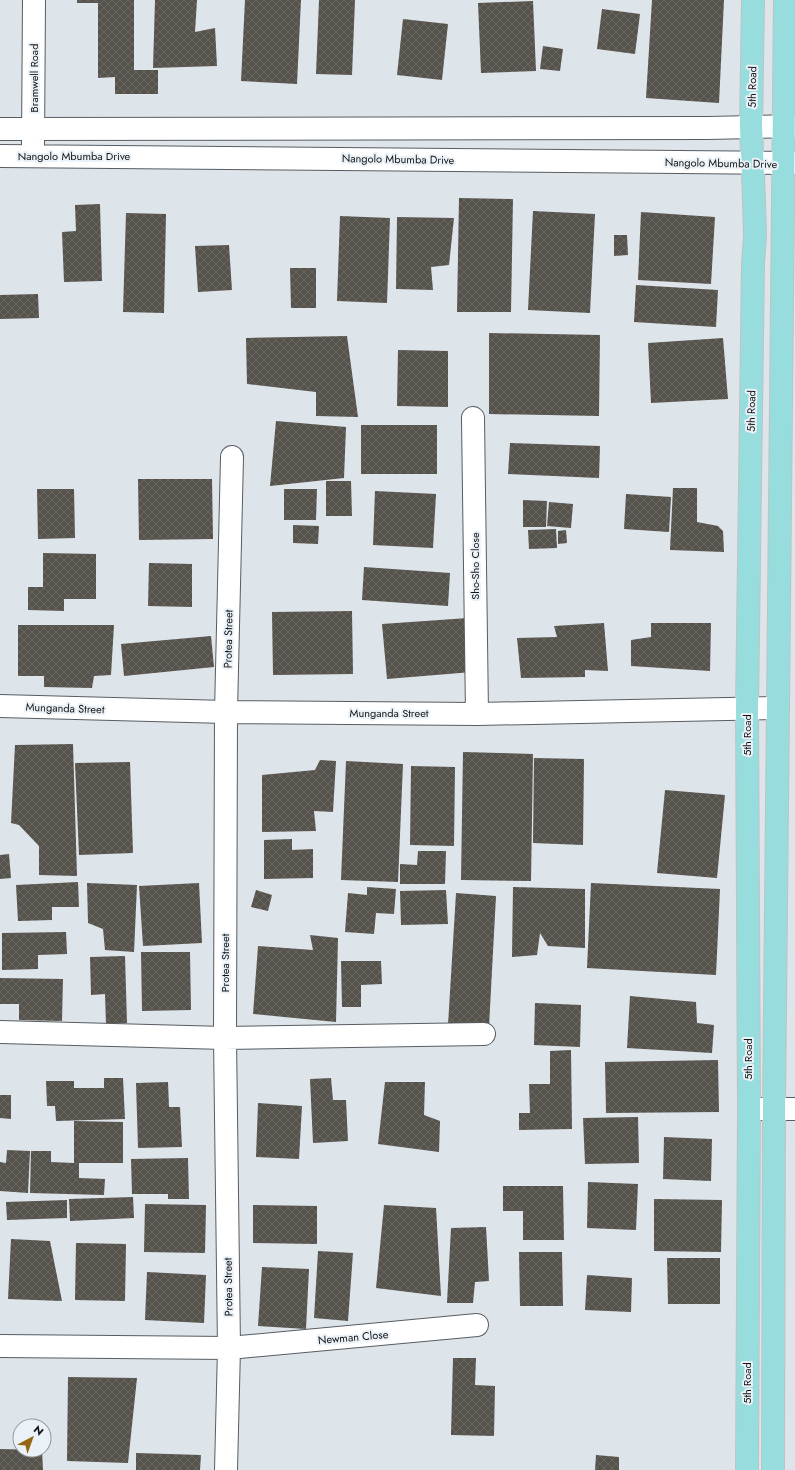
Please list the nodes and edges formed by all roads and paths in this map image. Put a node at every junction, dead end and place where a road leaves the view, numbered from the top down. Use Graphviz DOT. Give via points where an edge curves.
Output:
graph roads {
  1 [pos="34,0"];
  2 [pos="753,0"];
  3 [pos="785,0"];
  4 [pos="751,126"];
  5 [pos="790,126"];
  6 [pos="0,129"];
  7 [pos="34,129"];
  8 [pos="32,155"];
  9 [pos="0,156"];
  10 [pos="752,163"];
  11 [pos="789,164"];
  12 [pos="473,418"];
  13 [pos="232,457"];
  14 [pos="0,706"];
  15 [pos="747,708"];
  16 [pos="778,708"];
  17 [pos="226,712"];
  18 [pos="477,714"];
  19 [pos="0,1032"];
  20 [pos="484,1034"];
  21 [pos="225,1038"];
  22 [pos="749,1109"];
  23 [pos="785,1109"];
  24 [pos="477,1325"];
  25 [pos="0,1346"];
  26 [pos="229,1348"];
  27 [pos="226,1470"];
  28 [pos="746,1470"];
  29 [pos="772,1470"];
  1 -- 7 [label="street, Bramwell Road"];
  2 -- 4 [label="main road, 5th Road"];
  3 -- 5 [label="main road"];
  4 -- 5 [label="street"];
  4 -- 7 [label="street"];
  4 -- 10 [label="main road, 5th Road"];
  5 -- 11 [label="main road"];
  6 -- 7 [label="street"];
  7 -- 8 [label="street, Bramwell Road"];
  8 -- 9 [label="street, Nangolo Mbumba Drive"];
  8 -- 10 [label="street, Nangolo Mbumba Drive"];
  10 -- 11 [label="street, Nangolo Mbumba Drive"];
  10 -- 15 [label="main road, 5th Road" via="755,236"];
  11 -- 16 [label="main road"];
  12 -- 18 [label="street, Sho-Sho Close"];
  13 -- 17 [label="street, Protea Street"];
  14 -- 17 [label="street, Munganda Street"];
  15 -- 16 [label="street, Munganda Street"];
  15 -- 18 [label="street, Munganda Street"];
  15 -- 22 [label="main road, 5th Road"];
  16 -- 23 [label="main road"];
  17 -- 18 [label="street, Munganda Street"];
  17 -- 21 [label="street, Protea Street"];
  19 -- 21 [label="street"];
  20 -- 21 [label="street"];
  21 -- 26 [label="street, Protea Street"];
  22 -- 23 [label="street"];
  22 -- 28 [label="main road, 5th Road"];
  23 -- 29 [label="main road"];
  24 -- 26 [label="street, Newman Close"];
  25 -- 26 [label="street, Newman Close"];
  26 -- 27 [label="street, Protea Street"];
}
